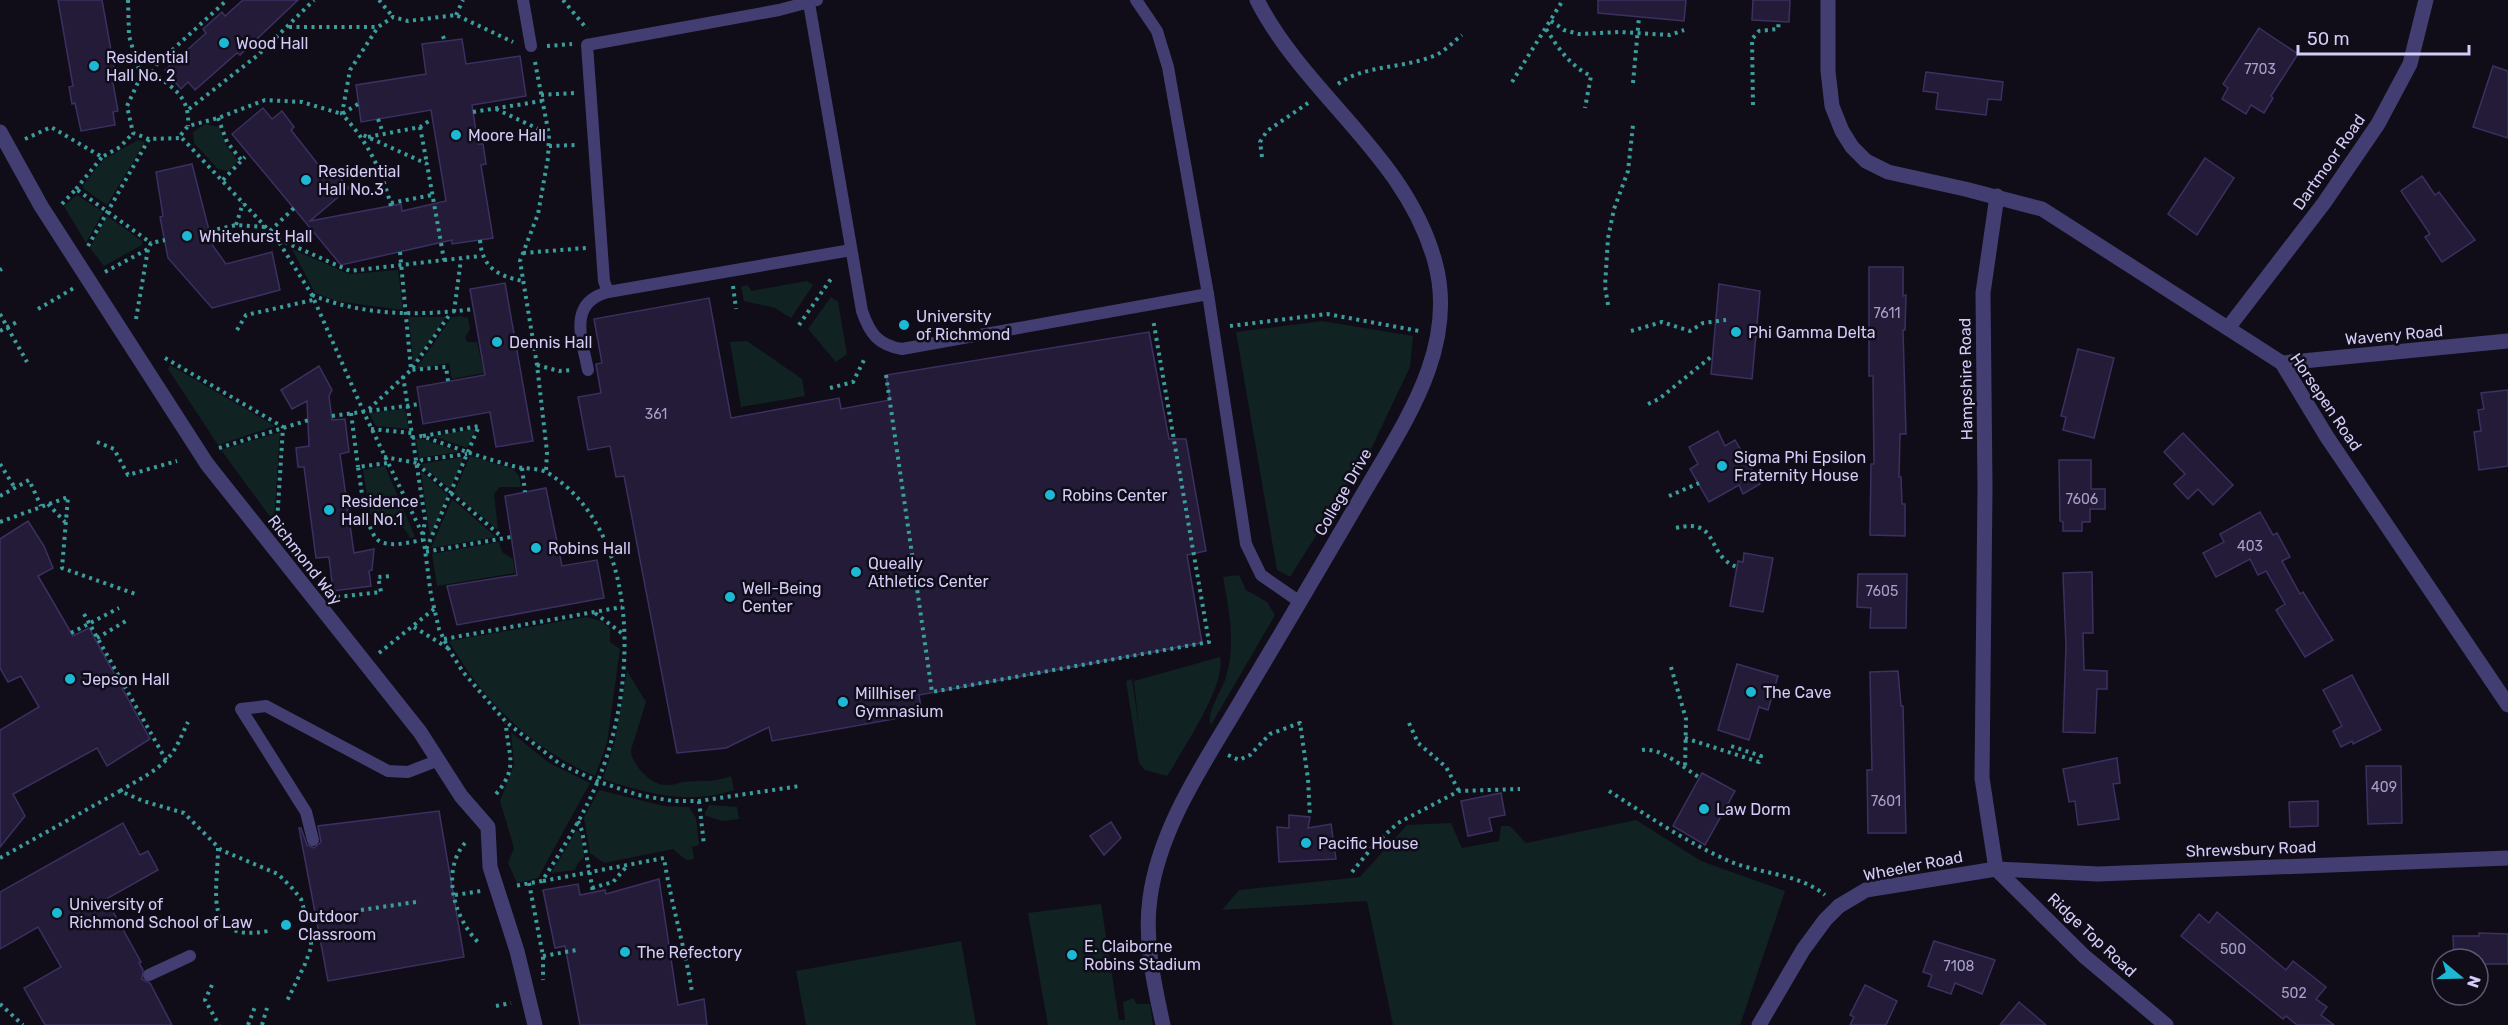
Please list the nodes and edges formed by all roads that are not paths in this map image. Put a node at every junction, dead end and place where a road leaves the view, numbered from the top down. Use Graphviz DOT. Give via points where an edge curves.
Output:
graph roads {
  1 [pos="523,0"];
  2 [pos="1136,0"];
  3 [pos="1257,0"];
  4 [pos="1828,0"];
  5 [pos="2426,0"];
  6 [pos="813,2"];
  7 [pos="531,46"];
  8 [pos="0,132"];
  9 [pos="1997,196"];
  10 [pos="851,250"];
  11 [pos="608,292"];
  12 [pos="1208,294"];
  13 [pos="2228,328"];
  14 [pos="2508,341"];
  15 [pos="2283,363"];
  16 [pos="588,370"];
  17 [pos="1300,602"];
  18 [pos="2508,705"];
  19 [pos="439,760"];
  20 [pos="313,840"];
  21 [pos="2508,858"];
  22 [pos="1996,869"];
  23 [pos="190,956"];
  24 [pos="149,975"];
  25 [pos="535,1025"];
  26 [pos="1163,1025"];
  27 [pos="1760,1025"];
  28 [pos="2166,1025"];
  1 -- 7 [label="lane"];
  2 -- 12 [label="lane" via="1163,46"];
  3 -- 17 [label="street, College Drive" via="1292,55 1395,176 1425,231 1440,285 1439,328 1426,378"];
  4 -- 9 [label="street" via="1832,106 1852,147 1866,161 1888,172"];
  5 -- 13 [label="street, Dartmoor Road" via="2410,64 2378,124 2324,203"];
  6 -- 10 [label="lane"];
  6 -- 11 [label="lane" via="587,45 604,281"];
  8 -- 19 [label="street, Richmond Way" via="41,206 207,464"];
  9 -- 13 [label="street, Horsepen Road" via="2042,209"];
  9 -- 22 [label="street, Hampshire Road" via="1983,293 1982,778"];
  10 -- 11 [label="lane"];
  10 -- 12 [label="lane" via="867,327 876,340 902,349"];
  11 -- 16 [label="lane" via="590,300 581,314"];
  12 -- 17 [label="lane" via="1246,544 1261,575"];
  13 -- 15 [label="street, Horsepen Road"];
  14 -- 15 [label="street, Waveny Road"];
  15 -- 18 [label="street, Horsepen Road" via="2327,436"];
  17 -- 26 [label="street, College Drive" via="1168,831 1150,899 1148,934"];
  19 -- 20 [label="lane" via="408,772 388,771 266,706 241,709 306,812"];
  19 -- 25 [label="street, Richmond Way" via="461,796 488,827 490,867"];
  21 -- 22 [label="street, Shrewsbury Road" via="2098,874"];
  22 -- 27 [label="street, Wheeler Road" via="1866,890 1839,906 1803,950"];
  22 -- 28 [label="street, Ridge Top Road" via="2084,956"];
  23 -- 24 [label="lane"];
}
